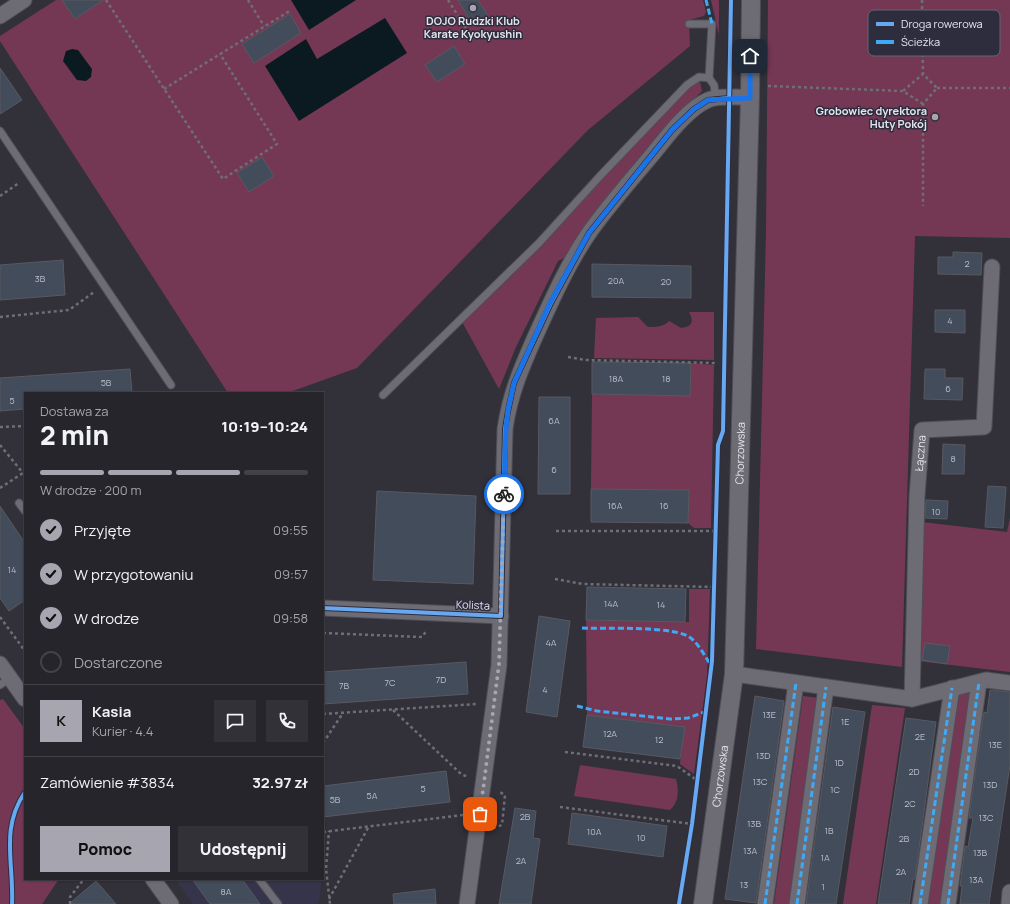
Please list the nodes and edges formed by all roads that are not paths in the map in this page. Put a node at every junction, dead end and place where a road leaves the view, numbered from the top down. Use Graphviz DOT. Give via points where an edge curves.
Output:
graph roads {
  1 [pos="24,0"];
  2 [pos="750,0"];
  3 [pos="0,16"];
  4 [pos="689,24"];
  5 [pos="709,78"];
  6 [pos="750,98"];
  7 [pos="716,99"];
  8 [pos="0,131"];
  9 [pos="992,267"];
  10 [pos="171,385"];
  11 [pos="383,395"];
  12 [pos="19,503"];
  13 [pos="24,510"];
  14 [pos="324,608"];
  15 [pos="502,616"];
  16 [pos="0,664"];
  17 [pos="734,674"];
  18 [pos="5,681"];
  19 [pos="979,682"];
  20 [pos="796,683"];
  21 [pos="1010,683"];
  22 [pos="826,687"];
  23 [pos="952,688"];
  24 [pos="24,698"];
  25 [pos="912,699"];
  26 [pos="154,880"];
  27 [pos="260,880"];
  28 [pos="1010,892"];
  29 [pos="172,904"];
  30 [pos="278,904"];
  31 [pos="467,904"];
  32 [pos="703,904"];
  33 [pos="765,904"];
  34 [pos="797,904"];
  35 [pos="920,904"];
  36 [pos="948,904"];
  37 [pos="1009,904"];
  1 -- 3 [label="street"];
  2 -- 6 [label="street, Chorzowska"];
  4 -- 5 [label="lane" via="712,24"];
  5 -- 7 [label="lane" via="714,85"];
  5 -- 11 [label="lane" via="699,77 687,85 539,244"];
  6 -- 7 [label="street, Kolista"];
  6 -- 17 [label="street, Chorzowska"];
  7 -- 15 [label="street, Kolista" via="708,100 694,109 672,130 589,233 550,303 514,383 506,429"];
  8 -- 10 [label="lane"];
  9 -- 25 [label="street, Łączna" via="984,427 922,430 916,496"];
  12 -- 13 [label="lane"];
  14 -- 15 [label="street, Kolista"];
  15 -- 31 [label="street, Kolista" via="499,664"];
  16 -- 18 [label="street"];
  17 -- 20 [label="street"];
  17 -- 32 [label="street, Chorzowska"];
  18 -- 24 [label="street"];
  19 -- 21 [label="street" via="986,680"];
  19 -- 23 [label="street"];
  19 -- 36 [label="street"];
  20 -- 22 [label="street"];
  20 -- 33 [label="street"];
  22 -- 25 [label="street"];
  22 -- 34 [label="street"];
  23 -- 25 [label="street"];
  23 -- 35 [label="street"];
  26 -- 29 [label="street"];
  27 -- 30 [label="lane"];
  28 -- 37 [label="street"];
}
